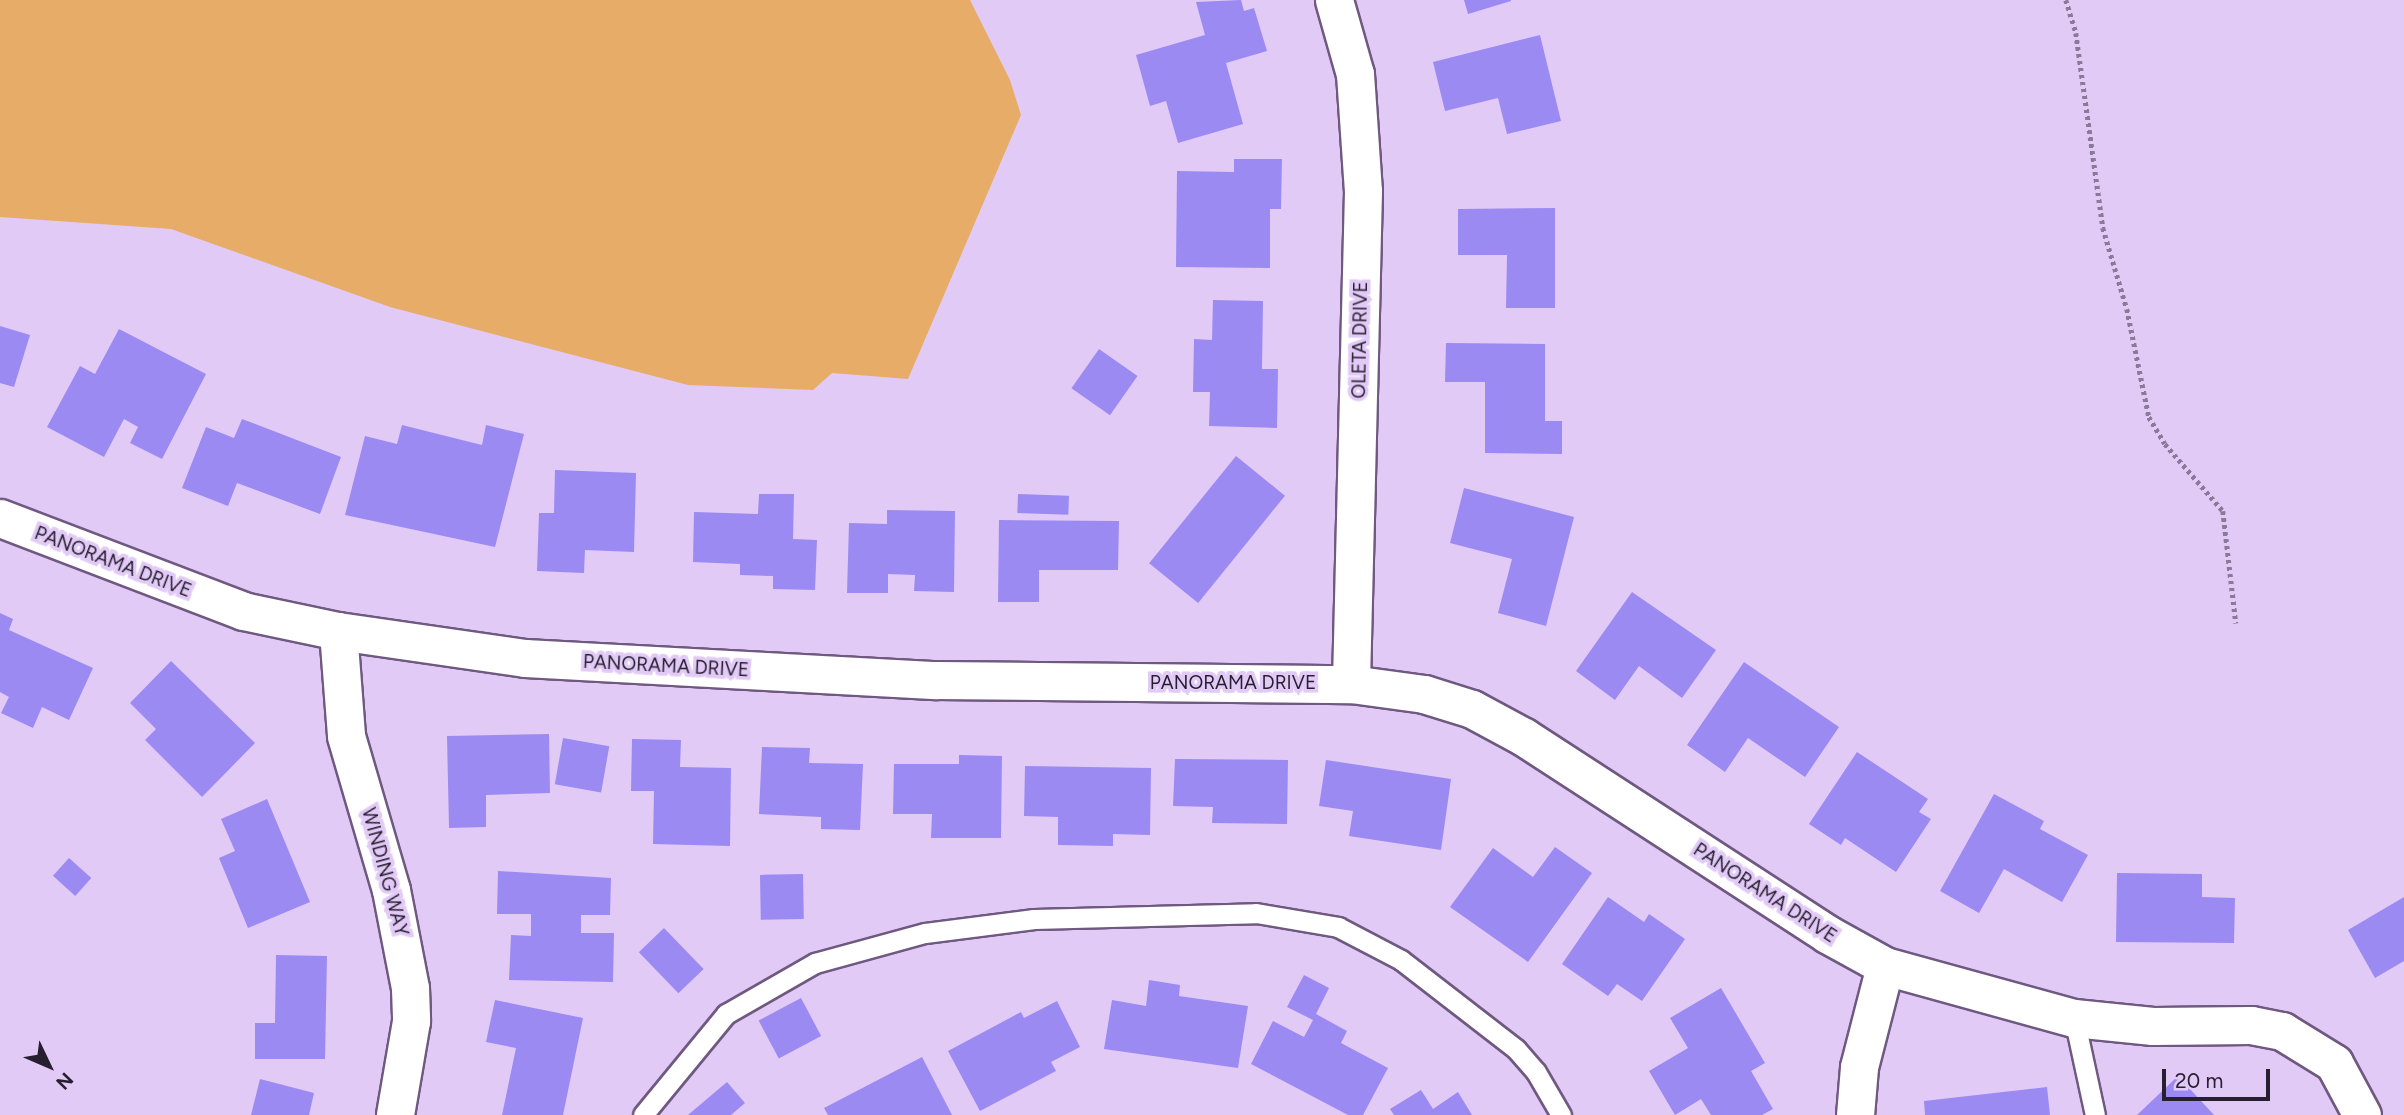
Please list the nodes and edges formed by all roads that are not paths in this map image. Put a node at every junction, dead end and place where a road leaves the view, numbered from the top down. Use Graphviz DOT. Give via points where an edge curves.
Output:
graph roads {
  1 [pos="1334,0"];
  2 [pos="0,518"];
  3 [pos="338,631"];
  4 [pos="1352,684"];
  5 [pos="1885,966"];
  6 [pos="2074,1018"];
  7 [pos="395,1115"];
  8 [pos="643,1115"];
  9 [pos="1561,1115"];
  10 [pos="1854,1115"];
  11 [pos="2095,1115"];
  12 [pos="2362,1115"];
  1 -- 4 [label="street, OLETA DRIVE" via="1355,74 1363,191"];
  2 -- 3 [label="street, PANORAMA DRIVE" via="232,607"];
  3 -- 4 [label="street, PANORAMA DRIVE" via="525,658 936,680"];
  3 -- 7 [label="street, WINDING WAY" via="346,736 388,878 410,988 409,1034"];
  4 -- 5 [label="street, PANORAMA DRIVE" via="1424,694 1472,709 1524,737 1827,934"];
  5 -- 6 [label="street, PANORAMA DRIVE" via="1980,996"];
  5 -- 10 [label="street" via="1859,1067"];
  6 -- 11 [label="lane"];
  6 -- 12 [label="street, PANORAMA DRIVE" via="2153,1026 2251,1025 2282,1031 2334,1063"];
  8 -- 9 [label="lane" via="726,1014 774,983 826,960 925,933 1034,919 1256,913 1338,927 1402,960 1516,1049 1536,1072"];
}
